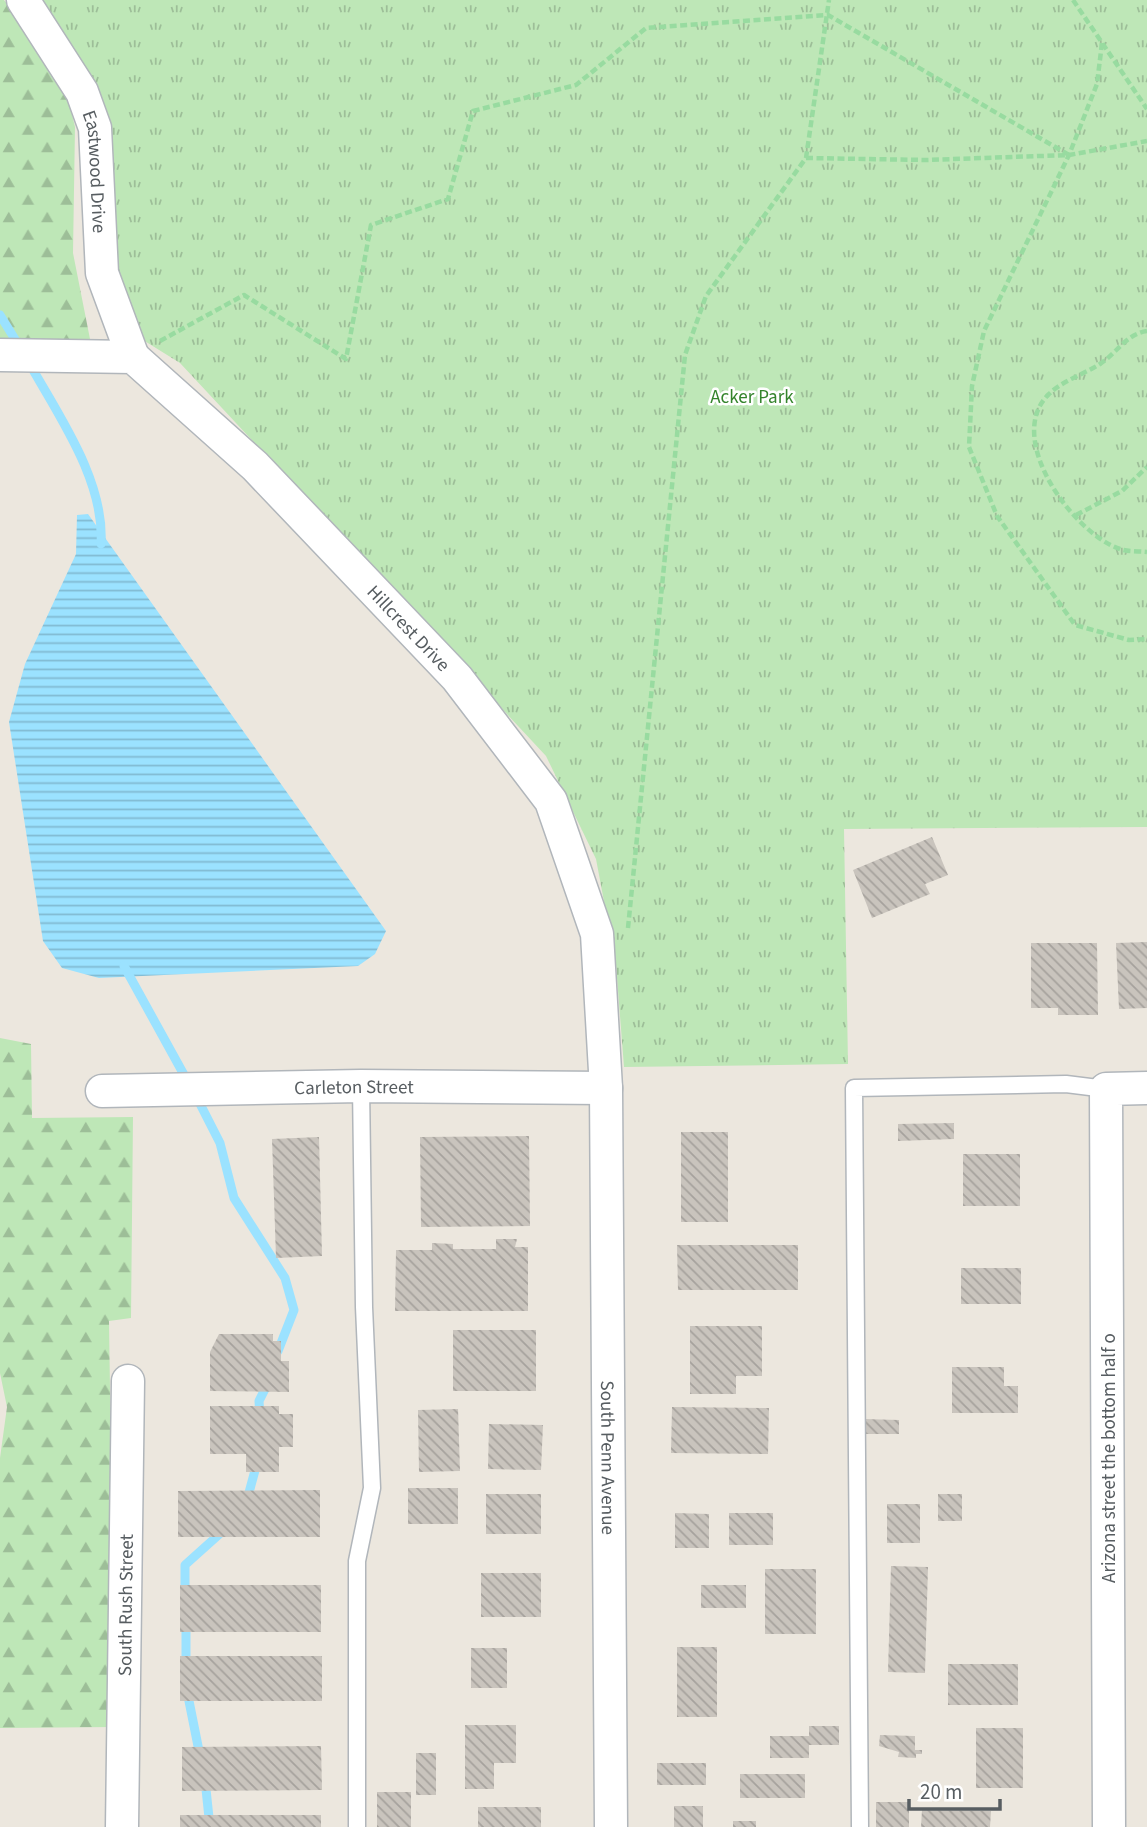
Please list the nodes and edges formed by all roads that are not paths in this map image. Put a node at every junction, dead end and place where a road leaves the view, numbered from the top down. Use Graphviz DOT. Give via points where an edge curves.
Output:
graph roads {
  1 [pos="23,0"];
  2 [pos="0,355"];
  3 [pos="133,356"];
  4 [pos="361,1086"];
  5 [pos="606,1088"];
  6 [pos="1147,1088"];
  7 [pos="1106,1089"];
  8 [pos="102,1091"];
  9 [pos="128,1381"];
  10 [pos="122,1827"];
  11 [pos="358,1827"];
  12 [pos="611,1827"];
  13 [pos="860,1827"];
  14 [pos="1109,1827"];
  1 -- 3 [label="street, Eastwood Drive" via="82,92 94,128 102,273"];
  2 -- 3 [label="street"];
  3 -- 5 [label="street, Hillcrest Drive" via="255,466 457,678 551,801 597,934"];
  4 -- 5 [label="street, Carleton Street"];
  4 -- 8 [label="street, Carleton Street"];
  4 -- 11 [label="lane" via="372,1488 356,1561"];
  5 -- 12 [label="street, South Penn Avenue"];
  6 -- 7 [label="street"];
  7 -- 13 [label="lane" via="1066,1084 854,1088"];
  7 -- 14 [label="street, Arizona street the bottom half o"];
  9 -- 10 [label="street, South Rush Street"];
}
